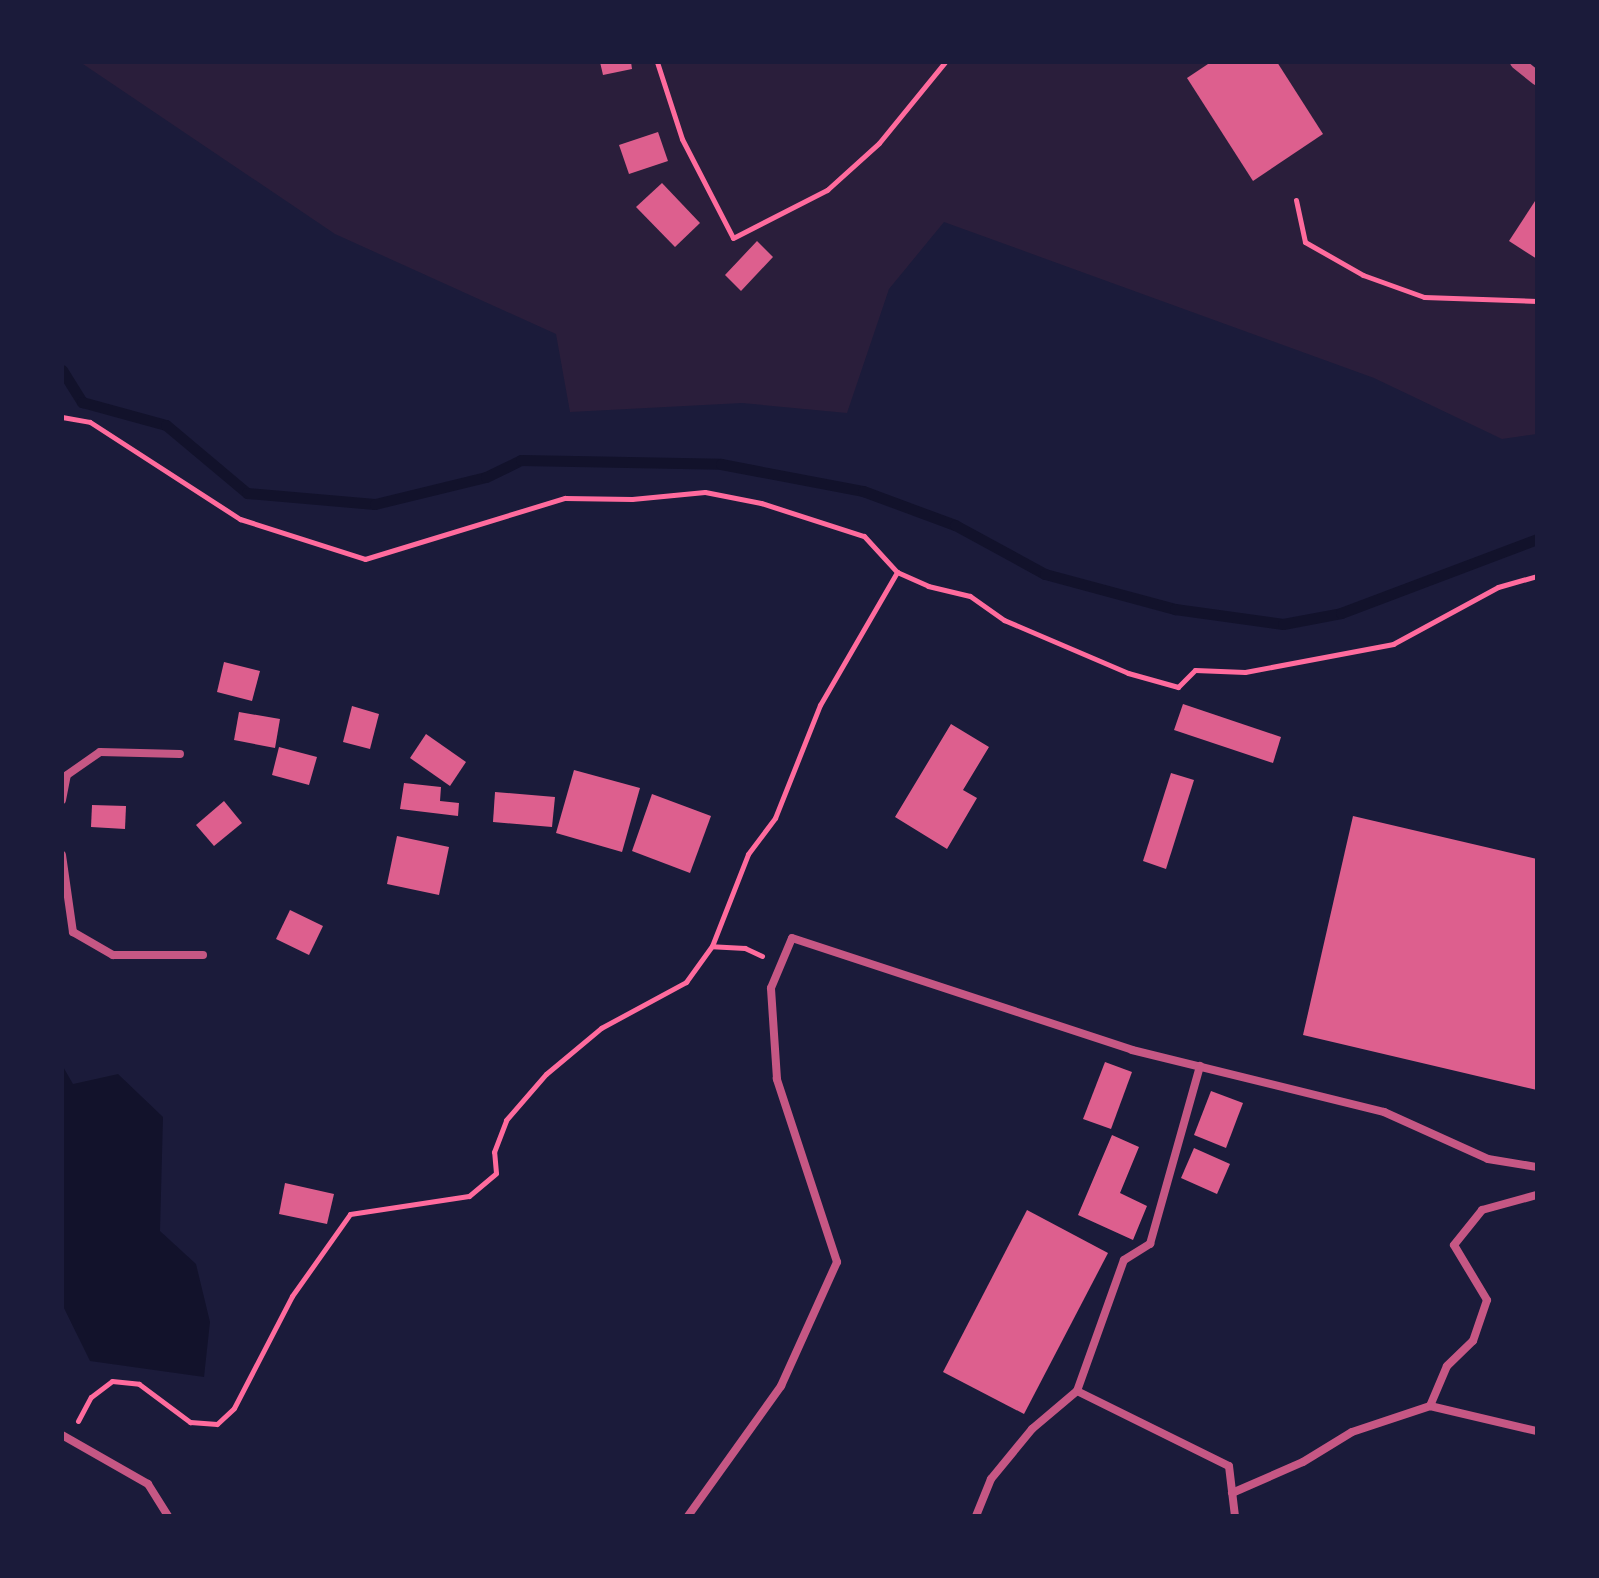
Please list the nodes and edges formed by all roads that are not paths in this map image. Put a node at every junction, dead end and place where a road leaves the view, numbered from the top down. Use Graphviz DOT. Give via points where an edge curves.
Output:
graph roads {
  1 [pos="1517,62"];
  2 [pos="1537,78"];
  3 [pos="180,754"];
  4 [pos="62,800"];
  5 [pos="62,855"];
  6 [pos="203,955"];
  7 [pos="1200,1066"];
  8 [pos="1537,1167"];
  9 [pos="1537,1195"];
  10 [pos="1077,1391"];
  11 [pos="1430,1406"];
  12 [pos="1537,1431"];
  13 [pos="65,1437"];
  14 [pos="1232,1493"];
  15 [pos="168,1516"];
  16 [pos="688,1516"];
  17 [pos="976,1516"];
  18 [pos="1235,1516"];
  1 -- 2 [label="street"];
  3 -- 4 [label="street" via="100,752 67,775"];
  5 -- 6 [label="street" via="73,932 113,955"];
  7 -- 8 [label="street" via="1384,1112 1488,1159"];
  7 -- 10 [label="street" via="1150,1244 1124,1260"];
  7 -- 16 [label="street" via="1132,1050 792,938 771,988 777,1079 837,1262 781,1386"];
  9 -- 11 [label="street" via="1482,1210 1454,1245 1487,1300 1473,1341 1447,1366"];
  10 -- 14 [label="street" via="1229,1466"];
  10 -- 17 [label="street" via="1032,1429 991,1479"];
  11 -- 12 [label="street"];
  11 -- 14 [label="street" via="1352,1432 1303,1462"];
  13 -- 15 [label="street" via="148,1484"];
  14 -- 18 [label="street"];
}
